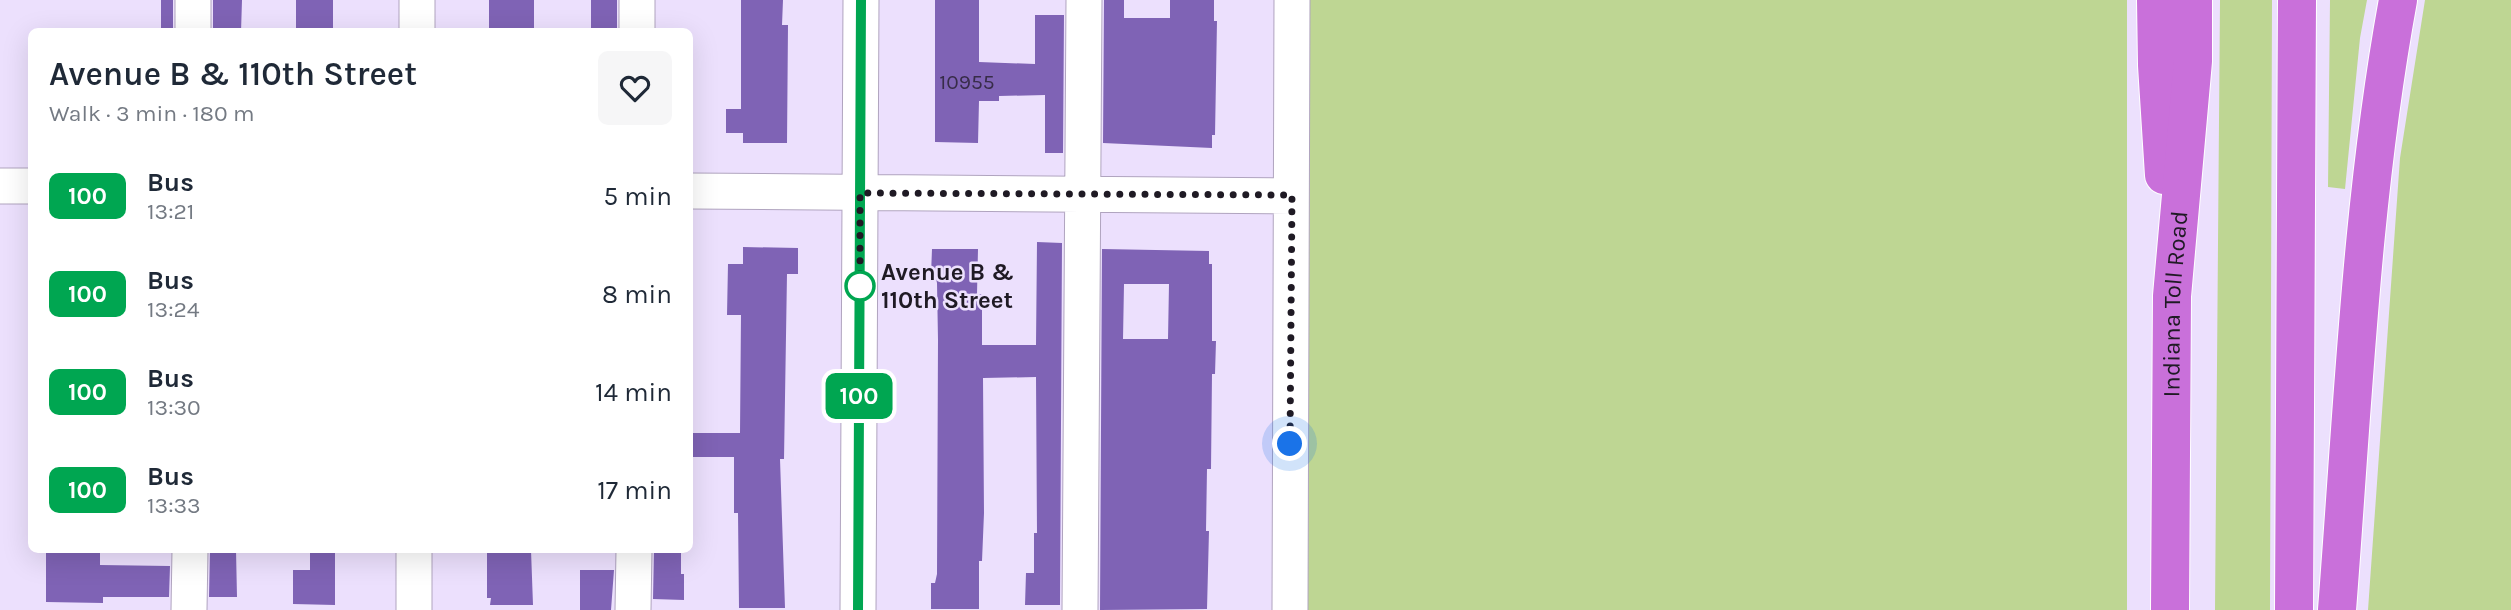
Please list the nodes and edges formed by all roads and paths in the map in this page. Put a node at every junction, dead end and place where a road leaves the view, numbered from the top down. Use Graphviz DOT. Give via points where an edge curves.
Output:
graph roads {
  1 [pos="193,0"];
  2 [pos="417,0"];
  3 [pos="638,0"];
  4 [pos="861,0"];
  5 [pos="1084,0"];
  6 [pos="1292,0"];
  7 [pos="2155,0"];
  8 [pos="2193,0"];
  9 [pos="2297,0"];
  10 [pos="2398,0"];
  11 [pos="193,28"];
  12 [pos="417,28"];
  13 [pos="637,28"];
  14 [pos="0,186"];
  15 [pos="28,186"];
  16 [pos="693,191"];
  17 [pos="860,193"];
  18 [pos="1083,195"];
  19 [pos="1292,195"];
  20 [pos="2172,296"];
  21 [pos="190,553"];
  22 [pos="414,553"];
  23 [pos="634,553"];
  24 [pos="189,610"];
  25 [pos="414,610"];
  26 [pos="634,610"];
  27 [pos="858,610"];
  28 [pos="1080,610"];
  29 [pos="1290,610"];
  30 [pos="2170,610"];
  31 [pos="2294,610"];
  32 [pos="2337,610"];
  1 -- 11 [label="street"];
  2 -- 12 [label="street"];
  3 -- 13 [label="street"];
  4 -- 17 [label="street"];
  5 -- 18 [label="street"];
  6 -- 19 [label="street"];
  7 -- 20 [label="highway"];
  8 -- 20 [label="highway, Indiana Toll Road" via="2193,61"];
  9 -- 31 [label="highway"];
  10 -- 32 [label="highway" via="2385,71 2361,281"];
  14 -- 15 [label="street"];
  16 -- 17 [label="street"];
  17 -- 18 [label="street"];
  17 -- 27 [label="street"];
  18 -- 19 [label="street"];
  18 -- 28 [label="street"];
  19 -- 29 [label="street"];
  20 -- 30 [label="highway, Indiana Toll Road"];
  21 -- 24 [label="street"];
  22 -- 25 [label="street"];
  23 -- 26 [label="street"];
}
